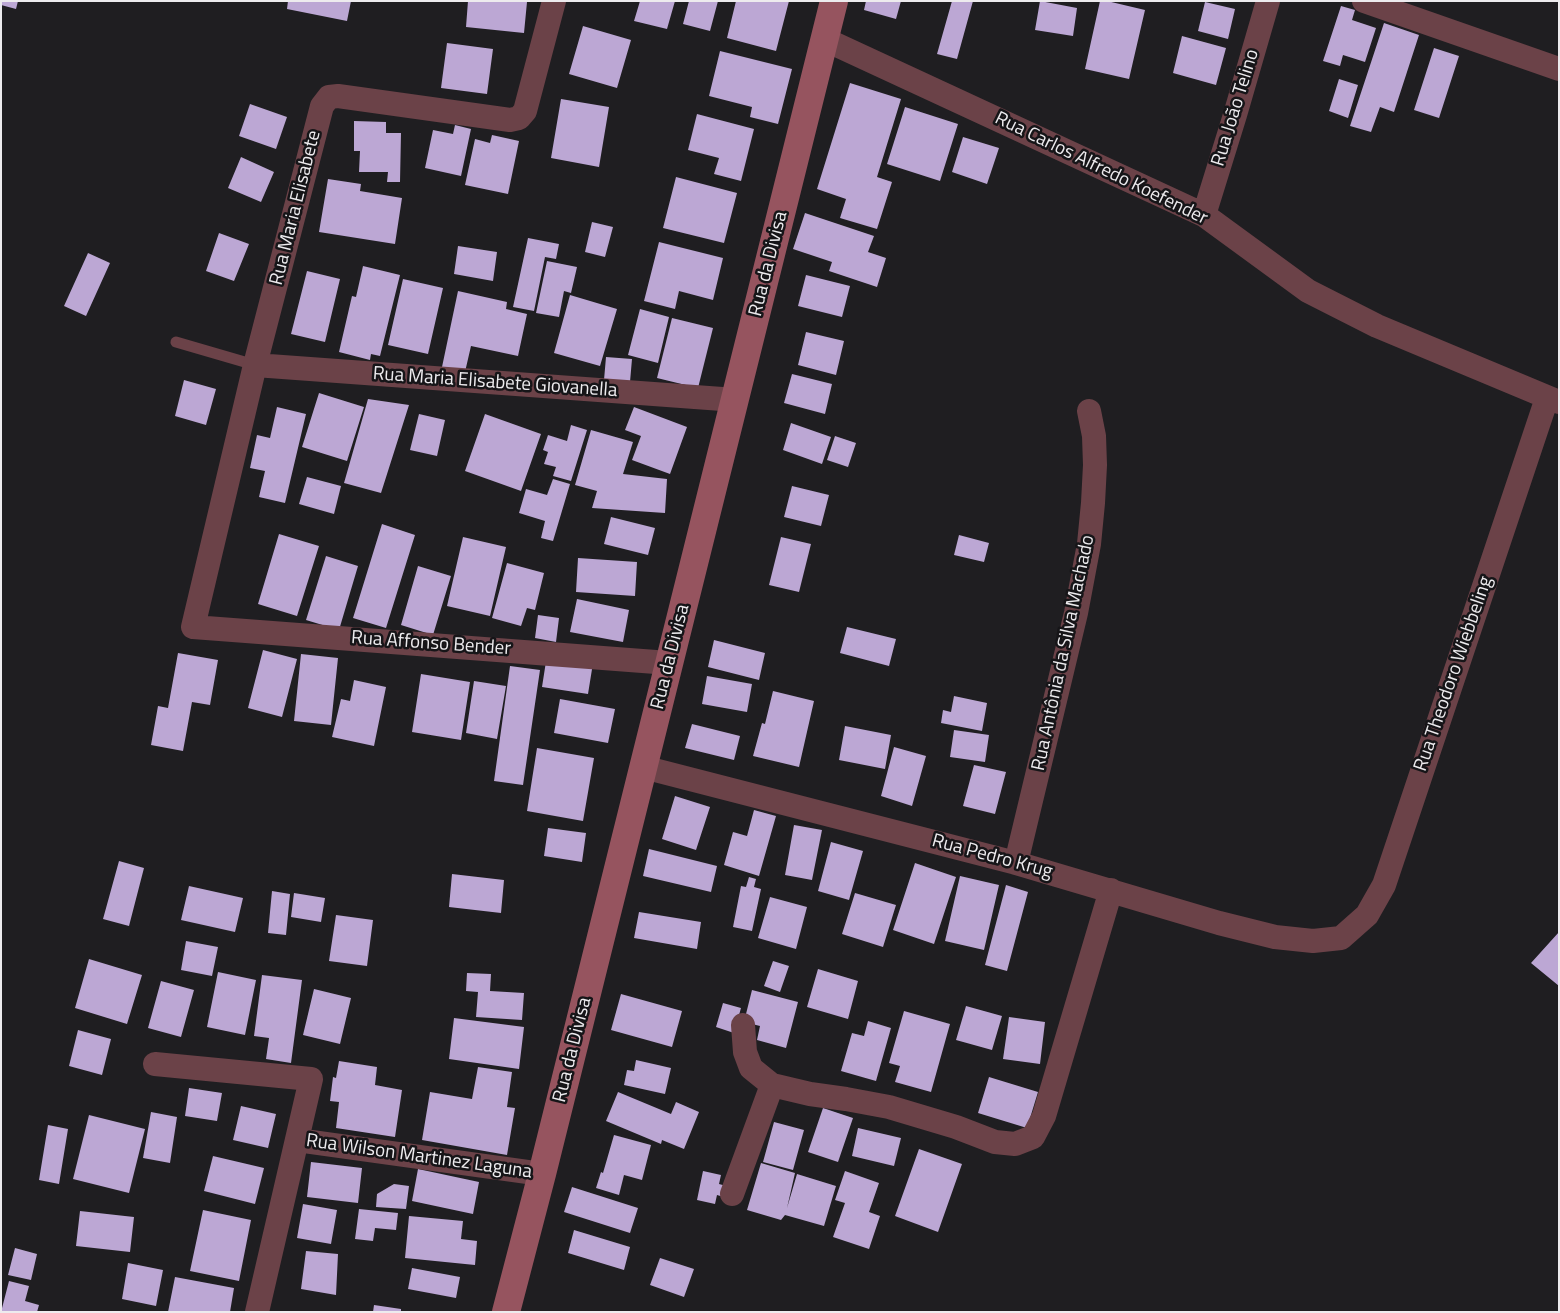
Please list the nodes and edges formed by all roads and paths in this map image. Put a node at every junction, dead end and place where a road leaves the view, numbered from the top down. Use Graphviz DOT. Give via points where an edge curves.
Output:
graph roads {
  1 [pos="554,1"];
  2 [pos="834,1"];
  3 [pos="1268,1"];
  4 [pos="1364,1"];
  5 [pos="824,39"];
  6 [pos="1559,69"];
  7 [pos="1204,215"];
  8 [pos="176,342"];
  9 [pos="255,365"];
  10 [pos="736,400"];
  11 [pos="1553,400"];
  12 [pos="1089,411"];
  13 [pos="192,627"];
  14 [pos="669,663"];
  15 [pos="643,767"];
  16 [pos="1016,863"];
  17 [pos="1111,890"];
  18 [pos="1341,938"];
  19 [pos="743,1025"];
  20 [pos="155,1064"];
  21 [pos="772,1084"];
  22 [pos="296,1140"];
  23 [pos="542,1174"];
  24 [pos="732,1194"];
  25 [pos="257,1312"];
  26 [pos="506,1312"];
  1 -- 9 [label="street, Rua Maria Elisabete" via="525,110 518,118 510,120 329,97 322,106"];
  2 -- 5 [label="street, Rua da Divisa"];
  3 -- 7 [label="street, Rua João Telino"];
  4 -- 6 [label="street"];
  5 -- 7 [label="street, Rua Carlos Alfredo Koefender"];
  5 -- 10 [label="street, Rua da Divisa"];
  7 -- 11 [label="street, Rua Carlos Alfredo Koefender" via="1308,291 1377,326"];
  8 -- 9 [label="lane"];
  9 -- 10 [label="street, Rua Maria Elisabete Giovanella"];
  9 -- 13 [label="street, Rua Maria Elisabete"];
  10 -- 14 [label="street, Rua da Divisa"];
  11 -- 18 [label="street, Rua Theodoro Wiebbeling" via="1384,885 1366,915"];
  12 -- 16 [label="street, Rua Antônia da Silva Machado" via="1095,465 1089,544 1076,613"];
  13 -- 14 [label="street, Rua Affonso Bender"];
  14 -- 15 [label="street, Rua da Divisa"];
  15 -- 16 [label="street, Rua Pedro Krug"];
  15 -- 23 [label="street, Rua da Divisa"];
  16 -- 17 [label="street, Rua Pedro Krug"];
  17 -- 18 [label="street, Rua Pedro Krug" via="1275,937 1312,941"];
  17 -- 21 [label="street" via="1044,1116 1033,1137 1015,1144 996,1142 889,1107"];
  19 -- 21 [label="street" via="745,1052 751,1068"];
  20 -- 22 [label="street" via="311,1079"];
  21 -- 24 [label="street"];
  22 -- 23 [label="street, Rua Wilson Martinez Laguna"];
  22 -- 25 [label="street"];
  23 -- 26 [label="street, Rua da Divisa"];
}
